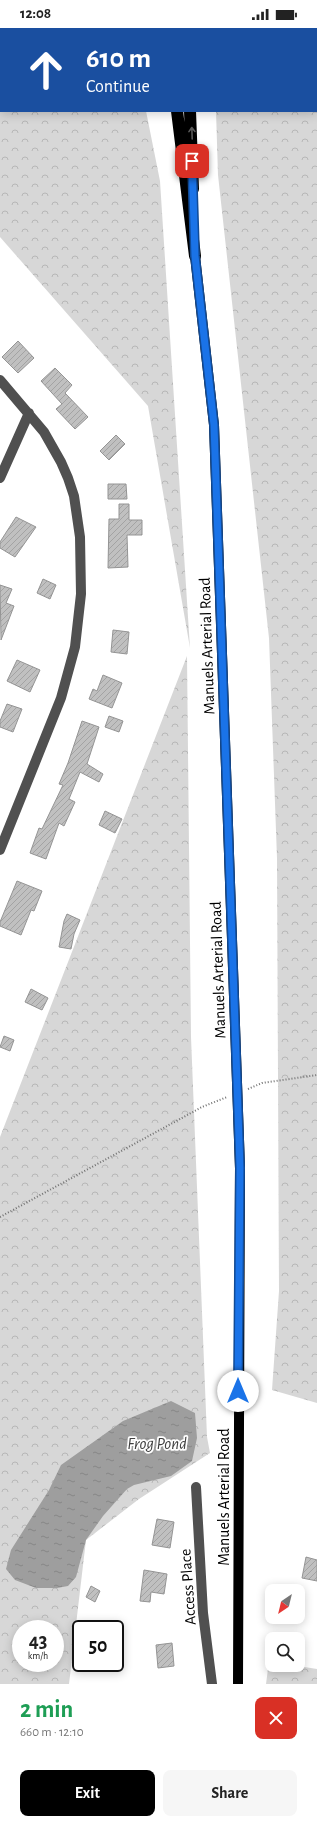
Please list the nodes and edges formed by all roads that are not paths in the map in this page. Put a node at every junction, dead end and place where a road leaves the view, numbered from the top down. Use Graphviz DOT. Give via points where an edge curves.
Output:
graph roads {
  1 [pos="177,112"];
  2 [pos="190,112"];
  3 [pos="195,256"];
  4 [pos="0,380"];
  5 [pos="29,413"];
  6 [pos="0,478"];
  7 [pos="0,850"];
  8 [pos="196,1487"];
  9 [pos="212,1684"];
  10 [pos="238,1684"];
  1 -- 3 [label="highway"];
  3 -- 2 [label="highway, one-way"];
  3 -- 10 [label="main road, Manuels Arterial Road" via="214,425 240,1168"];
  4 -- 5 [label="street"];
  5 -- 6 [label="street"];
  5 -- 7 [label="street" via="44,432 61,462 74,496 80,537 81,594 75,647 62,698"];
  8 -- 9 [label="street, Access Place" via="203,1613"];
}
